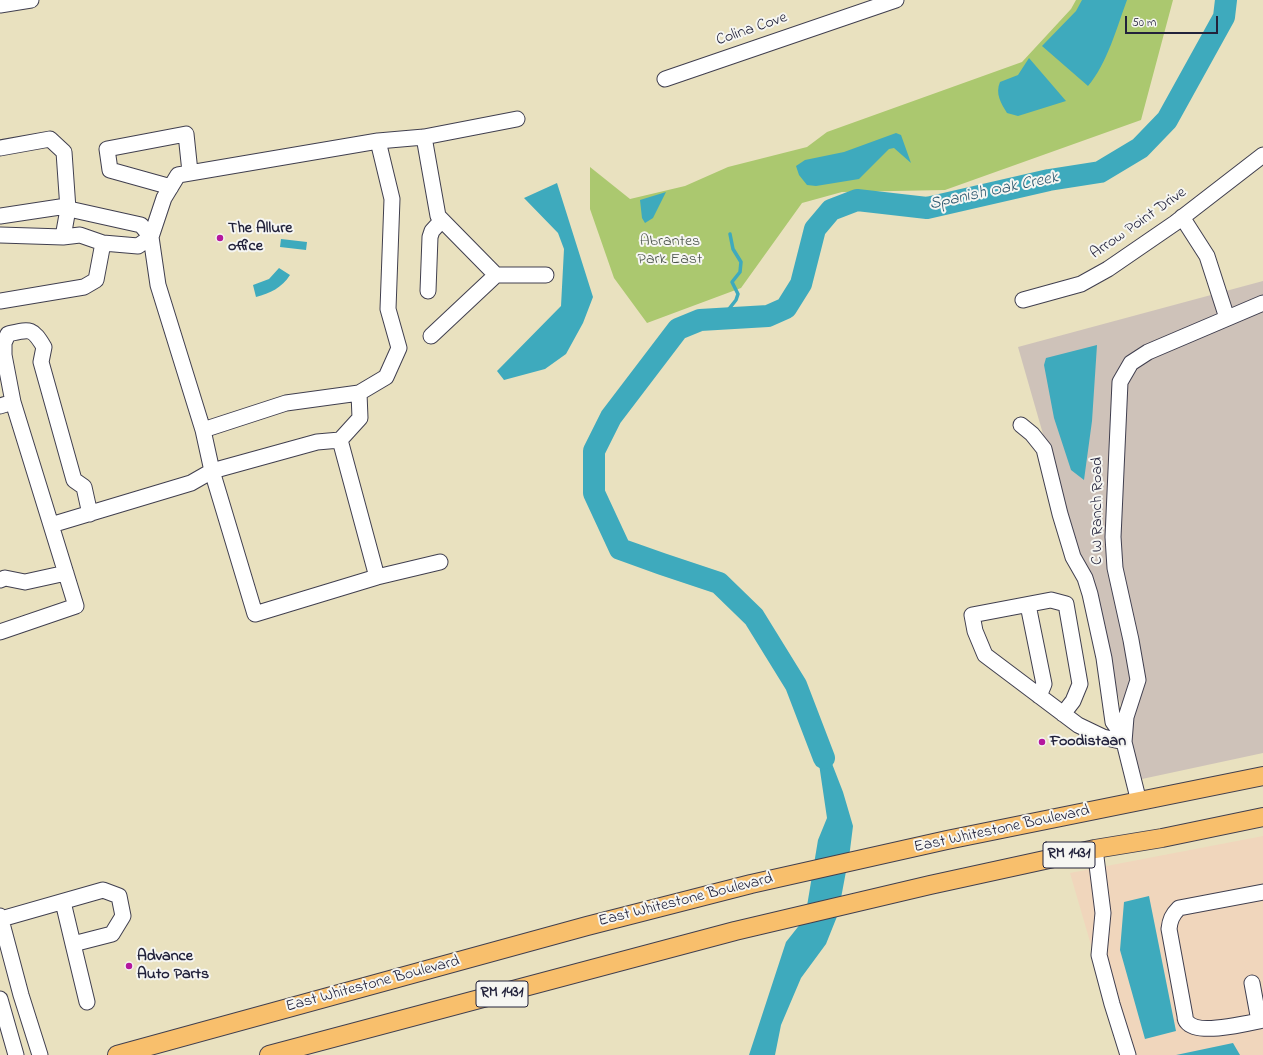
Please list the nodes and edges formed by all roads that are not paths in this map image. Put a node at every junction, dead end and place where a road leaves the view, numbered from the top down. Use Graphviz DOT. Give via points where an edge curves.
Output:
graph roads {
  1 [pos="31,0"];
  2 [pos="896,0"];
  3 [pos="0,5"];
  4 [pos="665,79"];
  5 [pos="517,119"];
  6 [pos="424,137"];
  7 [pos="378,142"];
  8 [pos="0,148"];
  9 [pos="1263,155"];
  10 [pos="190,172"];
  11 [pos="170,188"];
  12 [pos="68,208"];
  13 [pos="0,216"];
  14 [pos="1182,217"];
  15 [pos="442,220"];
  16 [pos="0,235"];
  17 [pos="63,236"];
  18 [pos="151,237"];
  19 [pos="103,243"];
  20 [pos="496,275"];
  21 [pos="546,275"];
  22 [pos="428,291"];
  23 [pos="0,300"];
  24 [pos="1023,300"];
  25 [pos="1263,303"];
  26 [pos="1227,318"];
  27 [pos="431,336"];
  28 [pos="359,393"];
  29 [pos="7,404"];
  30 [pos="1021,425"];
  31 [pos="203,430"];
  32 [pos="340,440"];
  33 [pos="212,471"];
  34 [pos="90,514"];
  35 [pos="51,525"];
  36 [pos="440,562"];
  37 [pos="66,573"];
  38 [pos="377,577"];
  39 [pos="0,580"];
  40 [pos="1028,604"];
  41 [pos="0,632"];
  42 [pos="1039,696"];
  43 [pos="1063,714"];
  44 [pos="1124,739"];
  45 [pos="1263,776"];
  46 [pos="1138,802"];
  47 [pos="1263,817"];
  48 [pos="1095,849"];
  49 [pos="1263,892"];
  50 [pos="63,902"];
  51 [pos="0,918"];
  52 [pos="73,944"];
  53 [pos="1252,983"];
  54 [pos="0,999"];
  55 [pos="87,1002"];
  56 [pos="1261,1021"];
  57 [pos="16,1055"];
  58 [pos="40,1055"];
  59 [pos="117,1055"];
  60 [pos="269,1055"];
  61 [pos="1128,1055"];
  1 -- 3 [label="street"];
  2 -- 4 [label="street, Colina Cove"];
  5 -- 6 [label="street"];
  6 -- 7 [label="street"];
  6 -- 15 [label="street" via="437,213"];
  7 -- 10 [label="street"];
  7 -- 28 [label="street" via="392,199 388,309 399,348 386,377"];
  8 -- 12 [label="street" via="50,139 64,152"];
  9 -- 14 [label="street, Arrow Point Drive"];
  10 -- 11 [label="street" via="178,175"];
  10 -- 11 [label="street" via="186,134 107,149 110,170"];
  11 -- 18 [label="street"];
  12 -- 13 [label="street"];
  12 -- 17 [label="street"];
  12 -- 18 [label="street" via="141,225"];
  14 -- 24 [label="street, Arrow Point Drive" via="1108,269 1082,284"];
  14 -- 26 [label="street" via="1207,256"];
  15 -- 20 [label="street"];
  15 -- 22 [label="street" via="430,237"];
  16 -- 17 [label="street"];
  17 -- 19 [label="street" via="80,235"];
  18 -- 19 [label="street" via="138,246"];
  18 -- 31 [label="street" via="160,292"];
  19 -- 23 [label="street" via="96,280 84,286"];
  20 -- 21 [label="street"];
  20 -- 27 [label="street"];
  25 -- 26 [label="street, C W Ranch Road"];
  26 -- 44 [label="street, C W Ranch Road" via="1148,352 1131,363 1120,382 1113,537 1115,568 1138,680 1126,717"];
  28 -- 31 [label="street" via="286,403"];
  28 -- 32 [label="street" via="360,418"];
  29 -- 34 [label="street" via="4,343 8,334 26,330 36,334 44,347 41,362 74,480 84,487"];
  29 -- 35 [label="street"];
  30 -- 44 [label="street" via="1040,443 1047,455 1053,487 1073,557 1085,578 1090,594 1104,658 1113,722"];
  31 -- 33 [label="street"];
  32 -- 33 [label="street" via="317,442"];
  32 -- 38 [label="street"];
  33 -- 34 [label="street" via="191,483"];
  33 -- 38 [label="street" via="255,614"];
  34 -- 35 [label="street"];
  35 -- 37 [label="street"];
  36 -- 38 [label="street"];
  37 -- 39 [label="street" via="25,582 5,578"];
  37 -- 41 [label="street" via="76,606"];
  40 -- 42 [label="street" via="1044,684"];
  40 -- 42 [label="street" via="972,615 975,631 985,655"];
  40 -- 43 [label="street" via="1051,600 1066,604 1080,684"];
  42 -- 43 [label="street"];
  43 -- 44 [label="street" via="1078,725 1103,737"];
  44 -- 46 [label="street, C W Ranch Road"];
  45 -- 46 [label="main road, East Whitestone Boulevard / RM 1431"];
  46 -- 59 [label="main road, East Whitestone Boulevard / RM 1431" via="947,840 751,884 587,926"];
  47 -- 48 [label="main road, RM 1431"];
  48 -- 60 [label="main road, RM 1431" via="735,931"];
  48 -- 61 [label="street" via="1104,913 1099,955"];
  49 -- 56 [label="street" via="1179,908 1170,920 1169,929 1184,1016 1188,1023 1204,1029"];
  50 -- 51 [label="street"];
  50 -- 52 [label="street"];
  50 -- 52 [label="street" via="103,890 119,896 123,916 112,934"];
  51 -- 58 [label="street"];
  52 -- 55 [label="street"];
  53 -- 56 [label="street"];
  54 -- 57 [label="street"];
}
